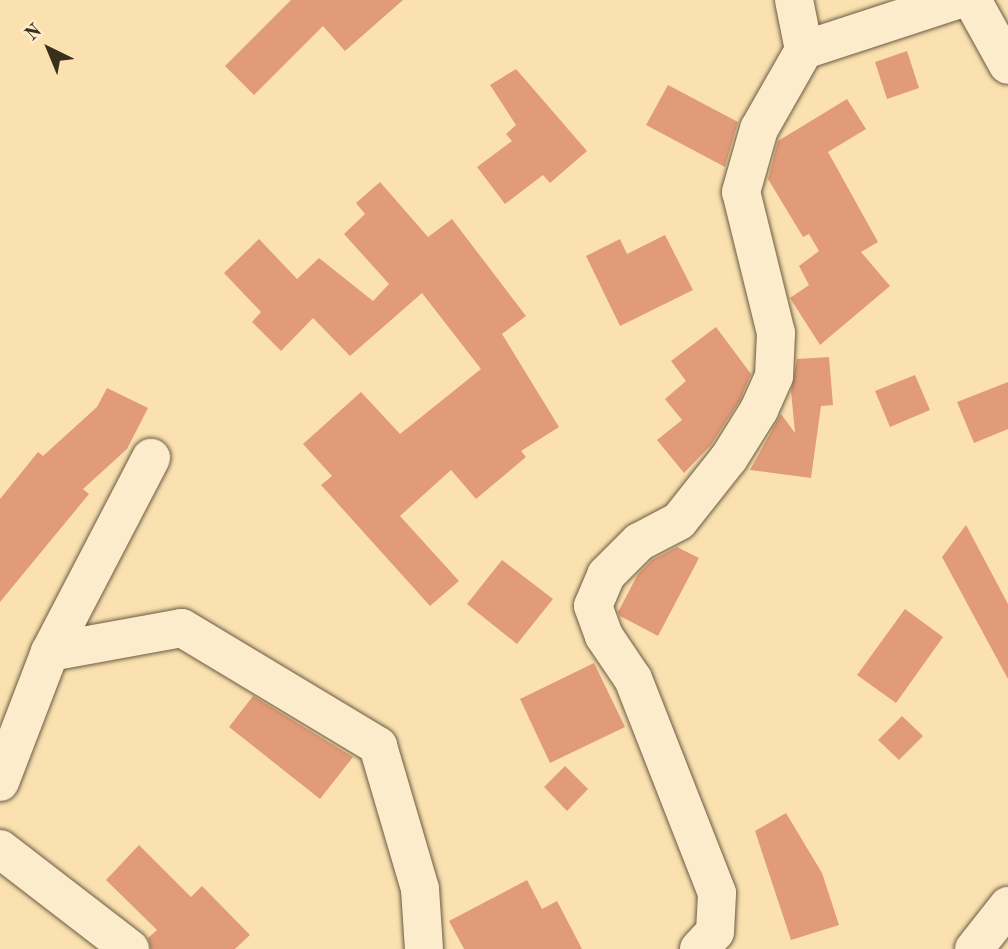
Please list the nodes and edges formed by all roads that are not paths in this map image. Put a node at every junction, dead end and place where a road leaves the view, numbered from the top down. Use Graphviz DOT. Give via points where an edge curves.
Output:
graph roads {
  1 [pos="794,0"];
  2 [pos="957,0"];
  3 [pos="972,0"];
  4 [pos="804,50"];
  5 [pos="1008,65"];
  6 [pos="151,458"];
  7 [pos="50,652"];
  8 [pos="0,782"];
  9 [pos="0,849"];
  10 [pos="1008,906"];
  11 [pos="131,949"];
  12 [pos="424,949"];
  13 [pos="699,949"];
  14 [pos="974,949"];
  1 -- 4 [label="street"];
  2 -- 4 [label="street"];
  3 -- 5 [label="street"];
  4 -- 13 [label="street" via="759,129 741,191 776,333 774,376 729,458 679,521 639,542 606,575 593,606 604,636 633,679 716,893 715,932"];
  6 -- 7 [label="street"];
  7 -- 8 [label="street"];
  7 -- 12 [label="street" via="182,628 378,746 420,889"];
  9 -- 11 [label="street"];
  10 -- 14 [label="street"];
}
